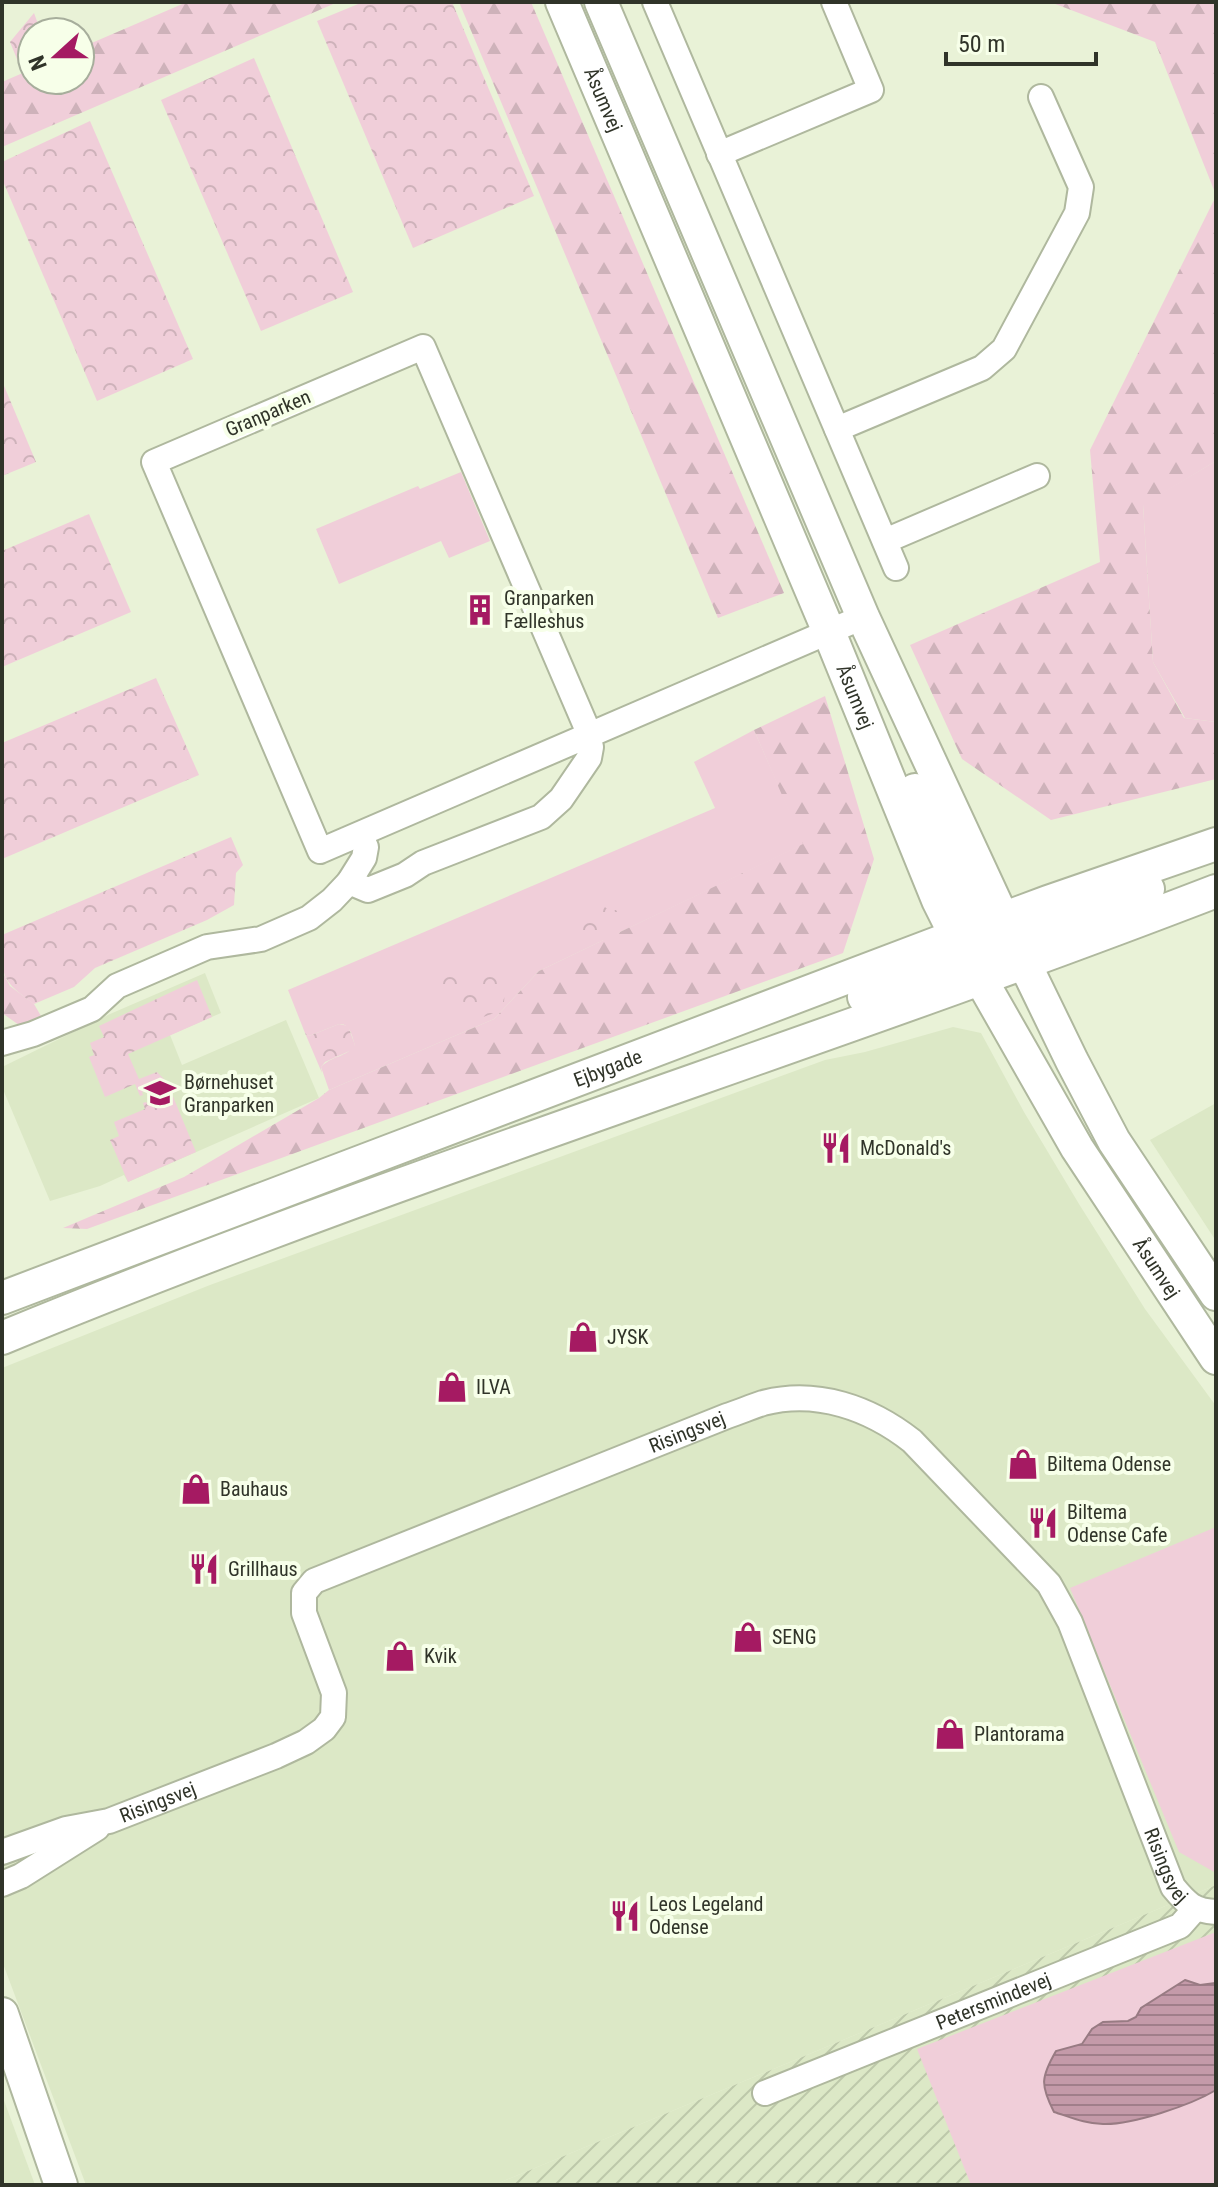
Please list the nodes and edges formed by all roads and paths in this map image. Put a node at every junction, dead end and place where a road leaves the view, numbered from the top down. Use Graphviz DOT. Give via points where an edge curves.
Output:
graph roads {
  1 [pos="562,2"];
  2 [pos="601,2"];
  3 [pos="655,2"];
  4 [pos="834,2"];
  5 [pos="1041,97"];
  6 [pos="719,154"];
  7 [pos="837,429"];
  8 [pos="1037,476"];
  9 [pos="885,541"];
  10 [pos="896,568"];
  11 [pos="863,617"];
  12 [pos="829,632"];
  13 [pos="862,711"];
  14 [pos="589,735"];
  15 [pos="360,835"];
  16 [pos="1216,835"];
  17 [pos="1216,844"];
  18 [pos="1216,857"];
  19 [pos="986,880"];
  20 [pos="349,882"];
  21 [pos="1216,891"];
  22 [pos="1071,947"];
  23 [pos="991,949"];
  24 [pos="916,952"];
  25 [pos="1004,1019"];
  26 [pos="827,1033"];
  27 [pos="2,1043"];
  28 [pos="642,1098"];
  29 [pos="1114,1141"];
  30 [pos="1216,1294"];
  31 [pos="5,1297"];
  32 [pos="2,1338"];
  33 [pos="1216,1358"];
  34 [pos="109,1821"];
  35 [pos="2,1852"];
  36 [pos="2,1884"];
  37 [pos="1205,1910"];
  38 [pos="2,2014"];
  39 [pos="2,2028"];
  40 [pos="20,2071"];
  41 [pos="765,2093"];
  42 [pos="61,2185"];
  1 -- 12 [label="street, Åsumvej"];
  2 -- 11 [label="street, Åsumvej"];
  3 -- 6 [label="street"];
  4 -- 6 [label="street" via="871,90"];
  5 -- 7 [label="street" via="1081,187 1077,213 1004,349 982,368"];
  6 -- 7 [label="street"];
  7 -- 9 [label="street"];
  8 -- 9 [label="street"];
  9 -- 10 [label="street"];
  11 -- 12 [label="street, Granparken"];
  11 -- 19 [label="street, Åsumvej"];
  12 -- 13 [label="street, Åsumvej"];
  12 -- 14 [label="street, Granparken"];
  13 -- 23 [label="street" via="904,767"];
  13 -- 24 [label="street" via="882,808 924,918"];
  14 -- 15 [label="street, Granparken"];
  14 -- 15 [label="street, Granparken" via="423,347 154,462 320,851"];
  14 -- 20 [label="street" via="589,758 561,799 541,817 368,890"];
  15 -- 20 [label="street" via="364,858"];
  16 -- 19 [label="street" via="1156,847 1025,887"];
  17 -- 23 [label="street, Ejbygade"];
  18 -- 23 [label="street" via="1179,877"];
  19 -- 23 [label="street, Åsumvej"];
  20 -- 27 [label="street" via="309,918 261,939 207,947 117,986 92,1009"];
  21 -- 22 [label="street, Ejbygade"];
  22 -- 23 [label="street, Ejbygade"];
  22 -- 29 [label="street" via="1057,967 1057,978 1112,1104"];
  23 -- 24 [label="street, Ejbygade"];
  23 -- 25 [label="street, Åsumvej"];
  23 -- 26 [label="street, Ejbygade"];
  23 -- 28 [label="street" via="752,1042"];
  23 -- 29 [label="street, Åsumvej" via="1072,1061"];
  24 -- 31 [label="street, Ejbygade"];
  25 -- 26 [label="street" via="966,1008"];
  25 -- 33 [label="street, Åsumvej" via="1077,1148"];
  26 -- 28 [label="street, Ejbygade"];
  28 -- 32 [label="street, Ejbygade"];
  29 -- 30 [label="street, Åsumvej"];
  34 -- 35 [label="street, Risingsvej" via="66,1829"];
  34 -- 36 [label="street, Risingsvej"];
  34 -- 37 [label="street, Risingsvej" via="276,1756 324,1729 333,1717 334,1693 304,1613 304,1593 314,1581 727,1416 766,1403 836,1402 873,1415 912,1441 1049,1584 1070,1622 1173,1887 1183,1900"];
  37 -- 41 [label="street, Petersmindevej" via="1180,1926"];
  38 -- 40 [label="street"];
  39 -- 40 [label="street"];
  40 -- 42 [label="street"];
}
